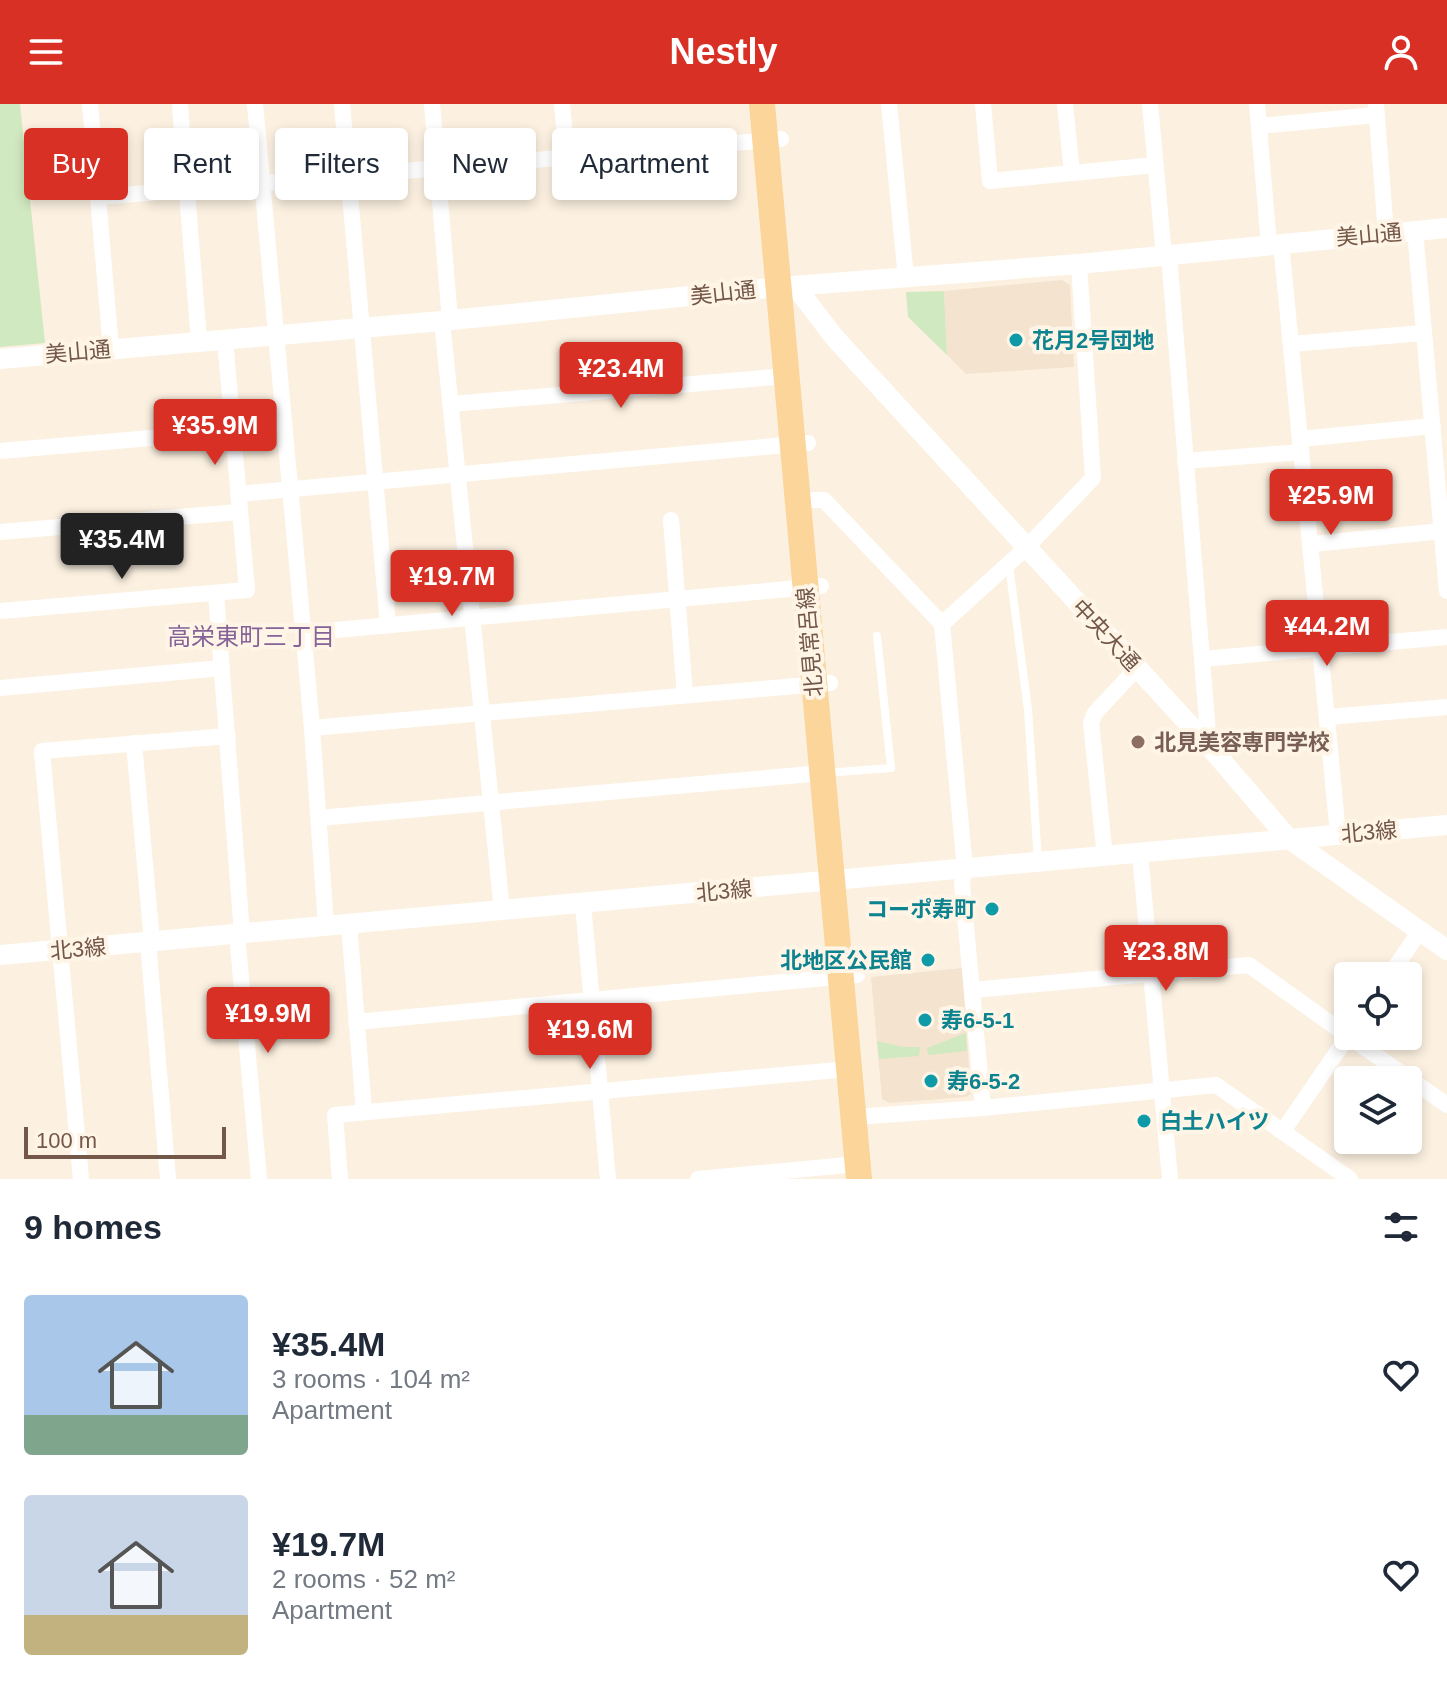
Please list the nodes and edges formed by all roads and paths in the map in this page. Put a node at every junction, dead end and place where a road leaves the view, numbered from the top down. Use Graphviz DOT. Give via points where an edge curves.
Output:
graph roads {
  1 [pos="90,104"];
  2 [pos="255,104"];
  3 [pos="342,104"];
  4 [pos="432,104"];
  5 [pos="562,104"];
  6 [pos="762,104"];
  7 [pos="777,104"];
  8 [pos="889,104"];
  9 [pos="983,104"];
  10 [pos="1065,104"];
  11 [pos="1150,104"];
  12 [pos="1257,104"];
  13 [pos="180,106"];
  14 [pos="1376,110"];
  15 [pos="1259,126"];
  16 [pos="93,128"];
  17 [pos="182,128"];
  18 [pos="344,128"];
  19 [pos="434,128"];
  20 [pos="564,128"];
  21 [pos="773,139"];
  22 [pos="737,142"];
  23 [pos="1155,165"];
  24 [pos="1072,173"];
  25 [pos="275,183"];
  26 [pos="259,184"];
  27 [pos="262,184"];
  28 [pos="100,200"];
  29 [pos="187,200"];
  30 [pos="351,200"];
  31 [pos="439,200"];
  32 [pos="1447,228"];
  33 [pos="1415,231"];
  34 [pos="1386,234"];
  35 [pos="1275,244"];
  36 [pos="1167,255"];
  37 [pos="1079,264"];
  38 [pos="906,278"];
  39 [pos="787,287"];
  40 [pos="446,320"];
  41 [pos="361,328"];
  42 [pos="1423,333"];
  43 [pos="275,335"];
  44 [pos="225,340"];
  45 [pos="199,341"];
  46 [pos="1291,344"];
  47 [pos="111,349"];
  48 [pos="0,359"];
  49 [pos="787,376"];
  50 [pos="451,404"];
  51 [pos="1433,426"];
  52 [pos="232,431"];
  53 [pos="801,443"];
  54 [pos="1300,445"];
  55 [pos="0,451"];
  56 [pos="1185,461"];
  57 [pos="458,473"];
  58 [pos="375,481"];
  59 [pos="289,488"];
  60 [pos="238,494"];
  61 [pos="813,500"];
  62 [pos="239,512"];
  63 [pos="671,520"];
  64 [pos="1442,531"];
  65 [pos="0,532"];
  66 [pos="1312,544"];
  67 [pos="1026,548"];
  68 [pos="1009,564"];
  69 [pos="812,587"];
  70 [pos="1447,591"];
  71 [pos="216,593"];
  72 [pos="678,601"];
  73 [pos="0,611"];
  74 [pos="472,619"];
  75 [pos="942,624"];
  76 [pos="388,625"];
  77 [pos="303,633"];
  78 [pos="877,636"];
  79 [pos="1447,637"];
  80 [pos="1321,648"];
  81 [pos="1203,659"];
  82 [pos="222,668"];
  83 [pos="1137,668"];
  84 [pos="822,684"];
  85 [pos="0,688"];
  86 [pos="685,695"];
  87 [pos="1447,707"];
  88 [pos="482,713"];
  89 [pos="1328,717"];
  90 [pos="312,728"];
  91 [pos="228,736"];
  92 [pos="134,743"];
  93 [pos="1209,746"];
  94 [pos="830,772"];
  95 [pos="492,804"];
  96 [pos="319,818"];
  97 [pos="1447,825"];
  98 [pos="1338,834"];
  99 [pos="1288,838"];
  100 [pos="1140,854"];
  101 [pos="1105,857"];
  102 [pos="1038,863"];
  103 [pos="965,869"];
  104 [pos="841,880"];
  105 [pos="583,904"];
  106 [pos="502,911"];
  107 [pos="349,924"];
  108 [pos="326,926"];
  109 [pos="1420,931"];
  110 [pos="239,934"];
  111 [pos="150,942"];
  112 [pos="58,950"];
  113 [pos="1447,950"];
  114 [pos="0,955"];
  115 [pos="1399,962"];
  116 [pos="1151,974"];
  117 [pos="849,976"];
  118 [pos="972,990"];
  119 [pos="592,1000"];
  120 [pos="356,1022"];
  121 [pos="1334,1026"];
  122 [pos="849,1069"];
  123 [pos="601,1090"];
  124 [pos="1163,1090"];
  125 [pos="1447,1105"];
  126 [pos="983,1108"];
  127 [pos="364,1112"];
  128 [pos="861,1117"];
  129 [pos="1283,1131"];
  130 [pos="864,1174"];
  131 [pos="81,1179"];
  132 [pos="168,1179"];
  133 [pos="259,1179"];
  134 [pos="340,1179"];
  135 [pos="608,1179"];
  136 [pos="698,1179"];
  137 [pos="1170,1179"];
  138 [pos="1350,1179"];
  1 -- 16 [label="street"];
  2 -- 27 [label="street"];
  3 -- 18 [label="street"];
  4 -- 19 [label="street"];
  5 -- 20 [label="street"];
  6 -- 21 [label="main road, 北見常呂線"];
  7 -- 21 [label="main road, 北見常呂線"];
  8 -- 38 [label="street"];
  9 -- 24 [label="street" via="990,181"];
  10 -- 24 [label="street"];
  11 -- 23 [label="street"];
  12 -- 15 [label="street"];
  13 -- 17 [label="street"];
  14 -- 15 [label="street"];
  14 -- 34 [label="street"];
  15 -- 35 [label="street"];
  21 -- 22 [label="street"];
  21 -- 39 [label="main road, 北見常呂線"];
  23 -- 24 [label="street"];
  23 -- 36 [label="street"];
  25 -- 27 [label="street"];
  26 -- 27 [label="street"];
  27 -- 43 [label="street"];
  28 -- 47 [label="street"];
  29 -- 45 [label="street"];
  30 -- 41 [label="street"];
  31 -- 40 [label="street"];
  32 -- 33 [label="street, 美山通"];
  33 -- 34 [label="street, 美山通"];
  33 -- 42 [label="street"];
  34 -- 35 [label="street, 美山通"];
  35 -- 36 [label="street, 美山通"];
  35 -- 46 [label="street"];
  36 -- 37 [label="street, 美山通"];
  36 -- 56 [label="street"];
  37 -- 38 [label="street, 美山通"];
  37 -- 67 [label="street" via="1093,478"];
  38 -- 39 [label="street, 美山通"];
  39 -- 40 [label="street, 美山通"];
  39 -- 49 [label="main road, 北見常呂線"];
  39 -- 53 [label="main road, 北見常呂線"];
  39 -- 67 [label="street, 中央大通"];
  40 -- 41 [label="street, 美山通"];
  40 -- 50 [label="street"];
  41 -- 43 [label="street, 美山通"];
  41 -- 58 [label="street"];
  42 -- 46 [label="street"];
  42 -- 51 [label="street"];
  43 -- 44 [label="street, 美山通"];
  43 -- 59 [label="street"];
  44 -- 45 [label="street, 美山通"];
  44 -- 52 [label="street"];
  45 -- 47 [label="street, 美山通"];
  46 -- 54 [label="street"];
  47 -- 48 [label="street, 美山通"];
  49 -- 50 [label="street"];
  49 -- 53 [label="main road, 北見常呂線"];
  50 -- 57 [label="street"];
  51 -- 54 [label="street"];
  51 -- 64 [label="street"];
  52 -- 55 [label="street"];
  52 -- 60 [label="street"];
  53 -- 57 [label="street"];
  53 -- 61 [label="main road, 北見常呂線"];
  53 -- 69 [label="main road, 北見常呂線"];
  54 -- 56 [label="street"];
  54 -- 66 [label="street"];
  56 -- 81 [label="street"];
  57 -- 58 [label="street"];
  57 -- 74 [label="street"];
  58 -- 59 [label="street"];
  58 -- 76 [label="street"];
  59 -- 60 [label="street"];
  59 -- 77 [label="street"];
  60 -- 62 [label="street"];
  61 -- 69 [label="main road, 北見常呂線"];
  61 -- 75 [label="street" via="824,500"];
  62 -- 65 [label="street"];
  62 -- 71 [label="street" via="247,590"];
  63 -- 72 [label="street"];
  64 -- 66 [label="street"];
  64 -- 70 [label="street"];
  66 -- 80 [label="street"];
  67 -- 68 [label="street"];
  67 -- 83 [label="street, 中央大通"];
  68 -- 75 [label="street"];
  68 -- 102 [label="lane" via="1028,710"];
  69 -- 72 [label="street"];
  69 -- 84 [label="main road, 北見常呂線"];
  71 -- 73 [label="street"];
  71 -- 82 [label="street"];
  72 -- 74 [label="street"];
  72 -- 86 [label="street"];
  74 -- 76 [label="street"];
  74 -- 88 [label="street"];
  75 -- 103 [label="street"];
  76 -- 77 [label="street"];
  77 -- 90 [label="street"];
  78 -- 94 [label="lane" via="891,768"];
  79 -- 80 [label="street"];
  80 -- 81 [label="street"];
  80 -- 89 [label="street"];
  81 -- 93 [label="street"];
  82 -- 85 [label="street"];
  82 -- 91 [label="street"];
  83 -- 93 [label="street, 中央大通"];
  83 -- 101 [label="street" via="1091,723"];
  84 -- 86 [label="street"];
  84 -- 94 [label="main road, 北見常呂線"];
  86 -- 88 [label="street"];
  87 -- 89 [label="street"];
  88 -- 90 [label="street"];
  88 -- 95 [label="street"];
  89 -- 98 [label="street"];
  90 -- 96 [label="street"];
  91 -- 92 [label="street"];
  91 -- 110 [label="street"];
  92 -- 111 [label="street"];
  92 -- 112 [label="street" via="42,751"];
  93 -- 99 [label="street, 中央大通"];
  94 -- 95 [label="street"];
  94 -- 104 [label="main road, 北見常呂線"];
  95 -- 96 [label="street"];
  95 -- 106 [label="street"];
  96 -- 108 [label="street"];
  97 -- 98 [label="street, 北3線"];
  98 -- 99 [label="street, 北3線"];
  99 -- 100 [label="street, 北3線"];
  99 -- 109 [label="street, 中央大通"];
  100 -- 101 [label="street, 北3線"];
  100 -- 116 [label="street"];
  101 -- 102 [label="street, 北3線"];
  102 -- 103 [label="street, 北3線"];
  103 -- 104 [label="street, 北3線"];
  103 -- 118 [label="street"];
  104 -- 105 [label="street, 北3線"];
  104 -- 117 [label="main road, 北見常呂線"];
  105 -- 106 [label="street, 北3線"];
  105 -- 119 [label="street"];
  106 -- 107 [label="street, 北3線"];
  107 -- 108 [label="street, 北3線"];
  107 -- 120 [label="street"];
  108 -- 110 [label="street, 北3線"];
  109 -- 113 [label="street, 中央大通"];
  109 -- 115 [label="street"];
  110 -- 111 [label="street, 北3線"];
  110 -- 133 [label="street"];
  111 -- 112 [label="street, 北3線"];
  111 -- 132 [label="street"];
  112 -- 114 [label="street, 北3線"];
  112 -- 131 [label="street"];
  116 -- 118 [label="street"];
  116 -- 121 [label="street" via="1249,965"];
  116 -- 124 [label="street"];
  117 -- 119 [label="street"];
  117 -- 122 [label="main road, 北見常呂線"];
  117 -- 128 [label="main road, 北見常呂線"];
  118 -- 126 [label="street"];
  119 -- 120 [label="street"];
  119 -- 123 [label="street"];
  120 -- 127 [label="street"];
  122 -- 123 [label="street"];
  122 -- 128 [label="main road, 北見常呂線"];
  123 -- 127 [label="street"];
  123 -- 135 [label="street"];
  124 -- 126 [label="street"];
  124 -- 129 [label="street" via="1216,1085"];
  124 -- 137 [label="street"];
  125 -- 129 [label="street" via="1348,1036"];
  126 -- 128 [label="street"];
  127 -- 134 [label="street" via="335,1115"];
  128 -- 130 [label="main road, 北見常呂線"];
  129 -- 138 [label="street"];
  130 -- 136 [label="street"];
}
